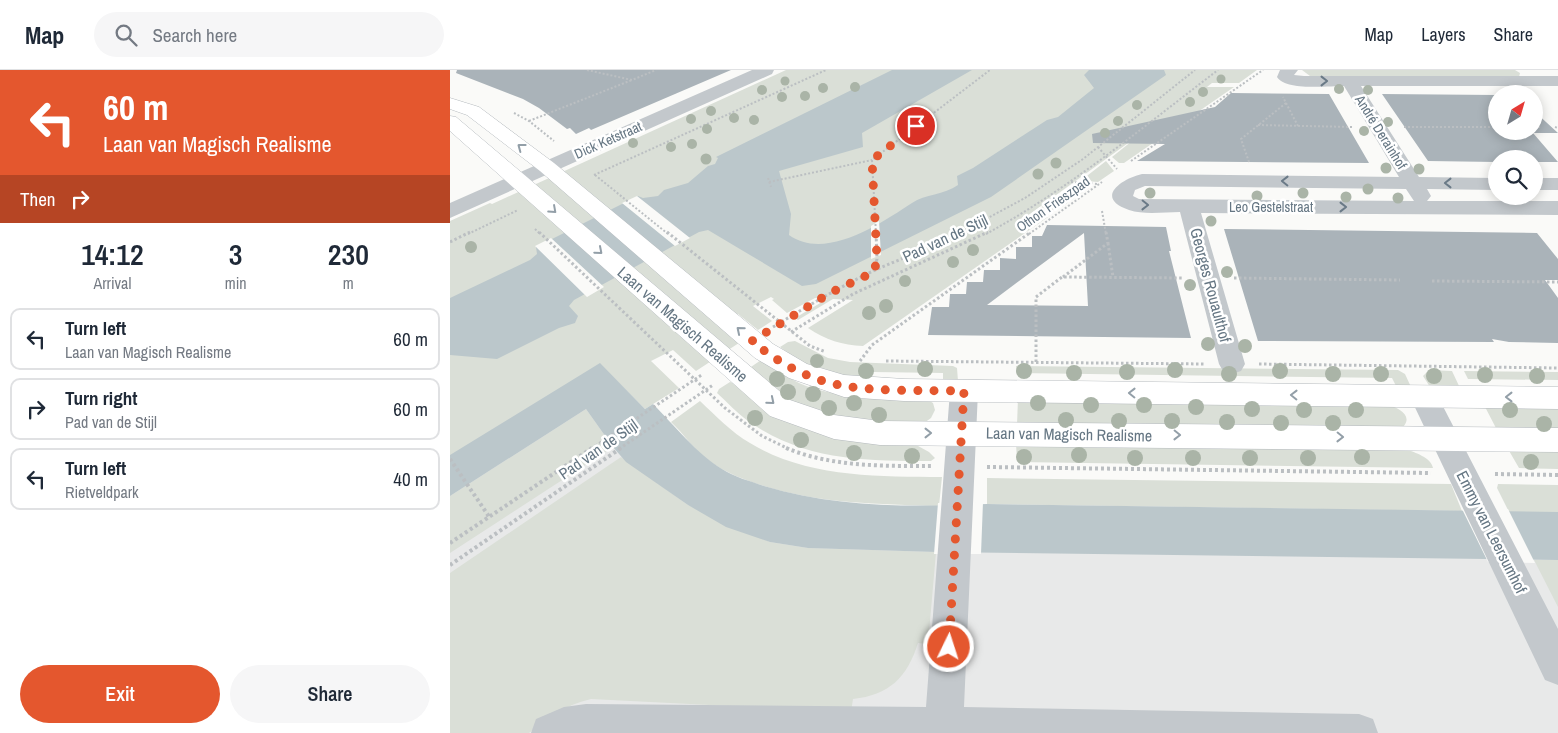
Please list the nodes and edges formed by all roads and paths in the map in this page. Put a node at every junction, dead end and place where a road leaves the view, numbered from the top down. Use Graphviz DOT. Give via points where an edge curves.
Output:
graph roads {
  1 [pos="587,70"];
  2 [pos="656,70"];
  3 [pos="766,70"];
  4 [pos="826,70"];
  5 [pos="990,70"];
  6 [pos="1195,70"];
  7 [pos="1218,70"];
  8 [pos="1262,70"];
  9 [pos="1290,70"];
  10 [pos="1530,75"];
  11 [pos="632,80"];
  12 [pos="1349,81"];
  13 [pos="1558,81"];
  14 [pos="1280,90"];
  15 [pos="450,103"];
  16 [pos="1286,103"];
  17 [pos="450,121"];
  18 [pos="529,121"];
  19 [pos="1298,126"];
  20 [pos="1098,147"];
  21 [pos="1106,156"];
  22 [pos="872,160"];
  23 [pos="546,167"];
  24 [pos="1118,170"];
  25 [pos="768,178"];
  26 [pos="518,180"];
  27 [pos="1105,180"];
  28 [pos="1256,181"];
  29 [pos="769,182"];
  30 [pos="1070,182"];
  31 [pos="1117,183"];
  32 [pos="1413,183"];
  33 [pos="1098,184"];
  34 [pos="1488,184"];
  35 [pos="1543,184"];
  36 [pos="1558,184"];
  37 [pos="570,186"];
  38 [pos="771,187"];
  39 [pos="1100,194"];
  40 [pos="626,199"];
  41 [pos="540,200"];
  42 [pos="1101,204"];
  43 [pos="1190,206"];
  44 [pos="1428,208"];
  45 [pos="450,211"];
  46 [pos="1556,211"];
  47 [pos="546,240"];
  48 [pos="450,242"];
  49 [pos="1108,243"];
  50 [pos="874,272"];
  51 [pos="1062,277"];
  52 [pos="1113,277"];
  53 [pos="1432,281"];
  54 [pos="1558,282"];
  55 [pos="600,293"];
  56 [pos="780,323"];
  57 [pos="792,332"];
  58 [pos="758,346"];
  59 [pos="832,355"];
  60 [pos="851,359"];
  61 [pos="860,361"];
  62 [pos="870,361"];
  63 [pos="879,361"];
  64 [pos="1232,364"];
  65 [pos="730,365"];
  66 [pos="1558,368"];
  67 [pos="964,391"];
  68 [pos="1424,397"];
  69 [pos="1558,398"];
  70 [pos="962,433"];
  71 [pos="1444,438"];
  72 [pos="1558,440"];
  73 [pos="450,459"];
  74 [pos="490,518"];
  75 [pos="450,543"];
  76 [pos="450,565"];
  77 [pos="1558,667"];
  78 [pos="674,728"];
  79 [pos="944,731"];
  80 [pos="550,733"];
  81 [pos="1359,733"];
  1 -- 11 [label="path"];
  2 -- 11 [label="path"];
  3 -- 23 [label="street, Dick Ketstraat"];
  4 -- 37 [label="path"];
  5 -- 22 [label="path"];
  6 -- 20 [label="path, Pad van de Stijl"];
  7 -- 21 [label="path, Pad van de Stijl"];
  8 -- 24 [label="path, Othon Frieszpad"];
  9 -- 12 [label="street, one-way" via="1285,77 1291,80"];
  10 -- 12 [label="street"];
  10 -- 13 [label="street"];
  11 -- 18 [label="path"];
  12 -- 32 [label="street, André Derainhof"];
  14 -- 16 [label="path"];
  23 -- 15 [label="main road, Laan van Magisch Realisme, one-way" via="473,111"];
  16 -- 19 [label="path"];
  16 -- 28 [label="path" via="1241,139"];
  17 -- 26 [label="main road, Laan van Magisch Realisme"];
  20 -- 21 [label="path"];
  20 -- 50 [label="path, Pad van de Stijl" via="1010,207 933,247"];
  21 -- 24 [label="path"];
  21 -- 30 [label="path, Pad van de Stijl"];
  22 -- 29 [label="path"];
  22 -- 50 [label="path" via="877,259"];
  23 -- 26 [label="street, Dick Ketstraat"];
  23 -- 37 [label="main road, Laan van Magisch Realisme"];
  24 -- 31 [label="path, Othon Frieszpad"];
  25 -- 29 [label="path"];
  26 -- 41 [label="main road, Laan van Magisch Realisme"];
  26 -- 45 [label="street, Dick Ketstraat"];
  27 -- 33 [label="path, Othon Frieszpad"];
  28 -- 31 [label="street, Leo Gestelstraat" via="1142,180 1128,186"];
  32 -- 28 [label="street, Leo Gestelstraat, one-way"];
  29 -- 38 [label="path"];
  30 -- 33 [label="path"];
  30 -- 57 [label="path, Pad van de Stijl" via="1015,218 970,242 853,294"];
  31 -- 33 [label="path"];
  31 -- 43 [label="street, Leo Gestelstraat, one-way" via="1123,199 1135,205"];
  34 -- 32 [label="street, Leo Gestelstraat, one-way"];
  32 -- 44 [label="street"];
  33 -- 39 [label="path"];
  33 -- 61 [label="path, Othon Frieszpad" via="872,345"];
  35 -- 36 [label="street"];
  58 -- 37 [label="main road, Laan van Magisch Realisme, one-way"];
  40 -- 56 [label="path"];
  41 -- 48 [label="path"];
  41 -- 65 [label="main road, Laan van Magisch Realisme, one-way"];
  42 -- 49 [label="path"];
  43 -- 44 [label="street, Leo Gestelstraat, one-way"];
  43 -- 64 [label="street, Georges Rouaulthof"];
  44 -- 46 [label="street, Leo Gestelstraat"];
  47 -- 55 [label="path, Laan van Magisch Realisme"];
  49 -- 51 [label="path"];
  49 -- 52 [label="path"];
  50 -- 56 [label="path, Pad van de Stijl" via="830,293"];
  53 -- 54 [label="path"];
  56 -- 57 [label="path"];
  56 -- 58 [label="path, Pad van de Stijl"];
  57 -- 58 [label="path, Pad van de Stijl"];
  57 -- 59 [label="path" via="810,346"];
  58 -- 67 [label="main road, Laan van Magisch Realisme" via="798,371 844,386"];
  60 -- 61 [label="path"];
  61 -- 62 [label="path"];
  63 -- 64 [label="path"];
  64 -- 66 [label="path"];
  65 -- 70 [label="main road, Laan van Magisch Realisme, one-way" via="780,408 834,427 880,433"];
  65 -- 74 [label="path, Pad van de Stijl" via="678,391"];
  65 -- 76 [label="path, Pad van de Stijl" via="690,400"];
  68 -- 67 [label="main road, Laan van Magisch Realisme, one-way"];
  67 -- 70 [label="street"];
  69 -- 68 [label="main road, Laan van Magisch Realisme, one-way"];
  68 -- 71 [label="street, Emmy van Leersumhof"];
  70 -- 71 [label="main road, Laan van Magisch Realisme, one-way"];
  70 -- 79 [label="street"];
  71 -- 72 [label="main road, Laan van Magisch Realisme"];
  71 -- 77 [label="street, Emmy van Leersumhof"];
  73 -- 74 [label="path"];
  74 -- 75 [label="path, Pad van de Stijl"];
  78 -- 79 [label="street"];
  78 -- 80 [label="street" via="586,723 564,726"];
  79 -- 81 [label="street"];
}
